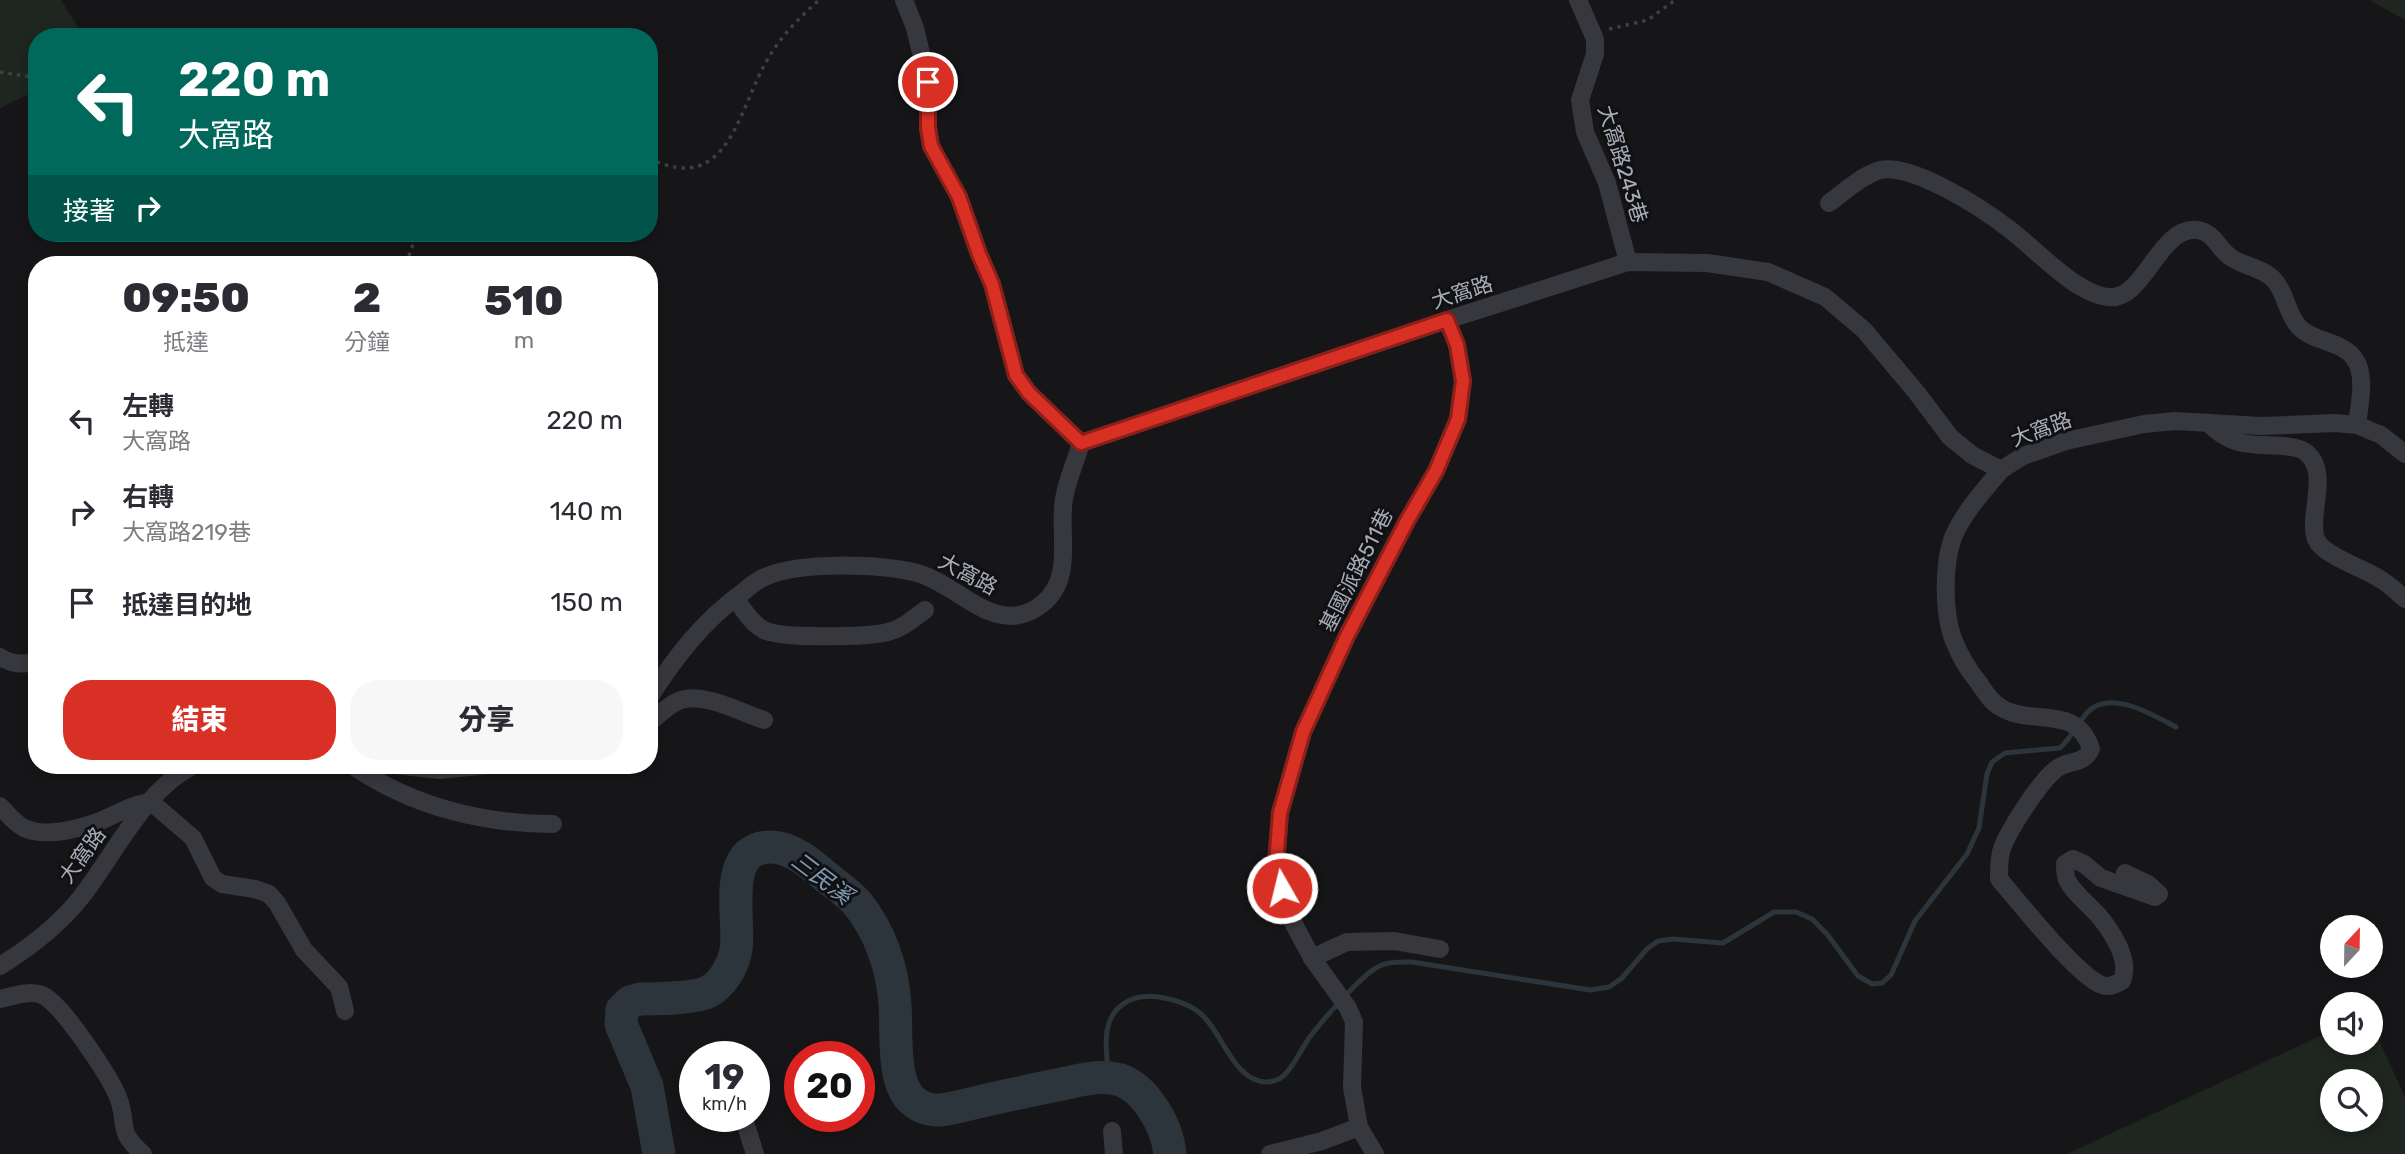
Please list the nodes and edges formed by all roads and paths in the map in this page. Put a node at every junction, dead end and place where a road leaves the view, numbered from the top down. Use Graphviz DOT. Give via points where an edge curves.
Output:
graph roads {
  1 [pos="819,0"];
  2 [pos="904,0"];
  3 [pos="1578,0"];
  4 [pos="1675,0"];
  5 [pos="1593,32"];
  6 [pos="0,72"];
  7 [pos="28,77"];
  8 [pos="658,162"];
  9 [pos="1829,203"];
  10 [pos="1628,262"];
  11 [pos="1447,320"];
  12 [pos="2208,423"];
  13 [pos="2357,425"];
  14 [pos="1081,443"];
  15 [pos="2405,454"];
  16 [pos="2001,470"];
  17 [pos="735,598"];
  18 [pos="2405,599"];
  19 [pos="925,610"];
  20 [pos="0,657"];
  21 [pos="28,664"];
  22 [pos="658,684"];
  23 [pos="658,715"];
  24 [pos="764,720"];
  25 [pos="168,774"];
  26 [pos="182,774"];
  27 [pos="365,774"];
  28 [pos="163,788"];
  29 [pos="150,802"];
  30 [pos="0,806"];
  31 [pos="553,824"];
  32 [pos="2125,873"];
  33 [pos="1440,949"];
  34 [pos="1312,958"];
  35 [pos="0,966"];
  36 [pos="0,999"];
  37 [pos="345,1011"];
  38 [pos="1359,1127"];
  39 [pos="1112,1131"];
  40 [pos="748,1132"];
  41 [pos="143,1154"];
  42 [pos="755,1154"];
  43 [pos="1114,1154"];
  44 [pos="1270,1154"];
  45 [pos="1375,1154"];
  1 -- 8 [label="path" via="768,57 726,146 707,162 688,167"];
  2 -- 14 [label="lane" via="928,82 931,146 959,197 992,284 1016,375"];
  3 -- 5 [label="lane, 大窩路243巷"];
  4 -- 5 [label="path" via="1648,20"];
  5 -- 10 [label="lane, 大窩路243巷" via="1595,54 1580,100 1585,132 1607,183"];
  6 -- 7 [label="path"];
  9 -- 13 [label="lane" via="1879,170 1915,173 2009,229 2057,270 2108,297 2130,289 2173,238 2185,231 2209,234 2227,255 2267,273 2277,283 2301,329 2354,357 2361,390"];
  10 -- 11 [label="lane, 大窩路"];
  10 -- 16 [label="lane, 大窩路" via="1707,263 1768,272 1825,297 1864,330 1950,437"];
  11 -- 14 [label="lane, 大窩路"];
  11 -- 34 [label="lane, 基國派路511巷" via="1463,381 1458,419 1303,732 1280,813 1276,864 1288,913"];
  12 -- 13 [label="lane, 大窩路"];
  12 -- 16 [label="lane, 大窩路" via="2144,424 2066,441 2023,456"];
  12 -- 18 [label="lane" via="2219,434 2242,444 2304,451 2316,472 2317,542"];
  13 -- 15 [label="lane, 大窩路" via="2381,435"];
  14 -- 17 [label="lane, 大窩路" via="1065,495 1059,582 1043,604 1005,616 982,610 917,573 849,565 783,570 762,578"];
  16 -- 32 [label="lane" via="1970,508 1949,550 1946,572 1953,639 1976,680 1998,706 2015,715 2076,726 2091,749 2080,762 2057,768 2033,794 2001,850 1999,879 2081,971 2103,986 2113,986 2123,981 2123,958 2104,922 2070,885 2065,864 2073,859 2101,878 2155,897 2159,894"];
  17 -- 19 [label="lane" via="765,631 788,635 887,632"];
  17 -- 22 [label="lane, 大窩路" via="698,633"];
  20 -- 21 [label="lane"];
  23 -- 24 [label="lane" via="684,699 701,698"];
  25 -- 28 [label="lane"];
  26 -- 28 [label="lane, 大窩路"];
  27 -- 31 [label="lane" via="462,815"];
  28 -- 29 [label="lane, 大窩路"];
  29 -- 30 [label="lane" via="101,821 39,831 24,828"];
  29 -- 35 [label="lane, 大窩路" via="64,916"];
  29 -- 37 [label="lane" via="192,838 213,878 269,894 304,950 339,987"];
  33 -- 34 [label="lane" via="1394,941 1347,942"];
  34 -- 38 [label="lane, 基國派路511巷" via="1354,1022 1352,1087"];
  36 -- 41 [label="lane" via="34,993 55,1003 110,1082 124,1131"];
  38 -- 44 [label="lane"];
  38 -- 45 [label="lane, 基國派路511巷"];
  39 -- 43 [label="lane"];
  40 -- 42 [label="lane"];
}
